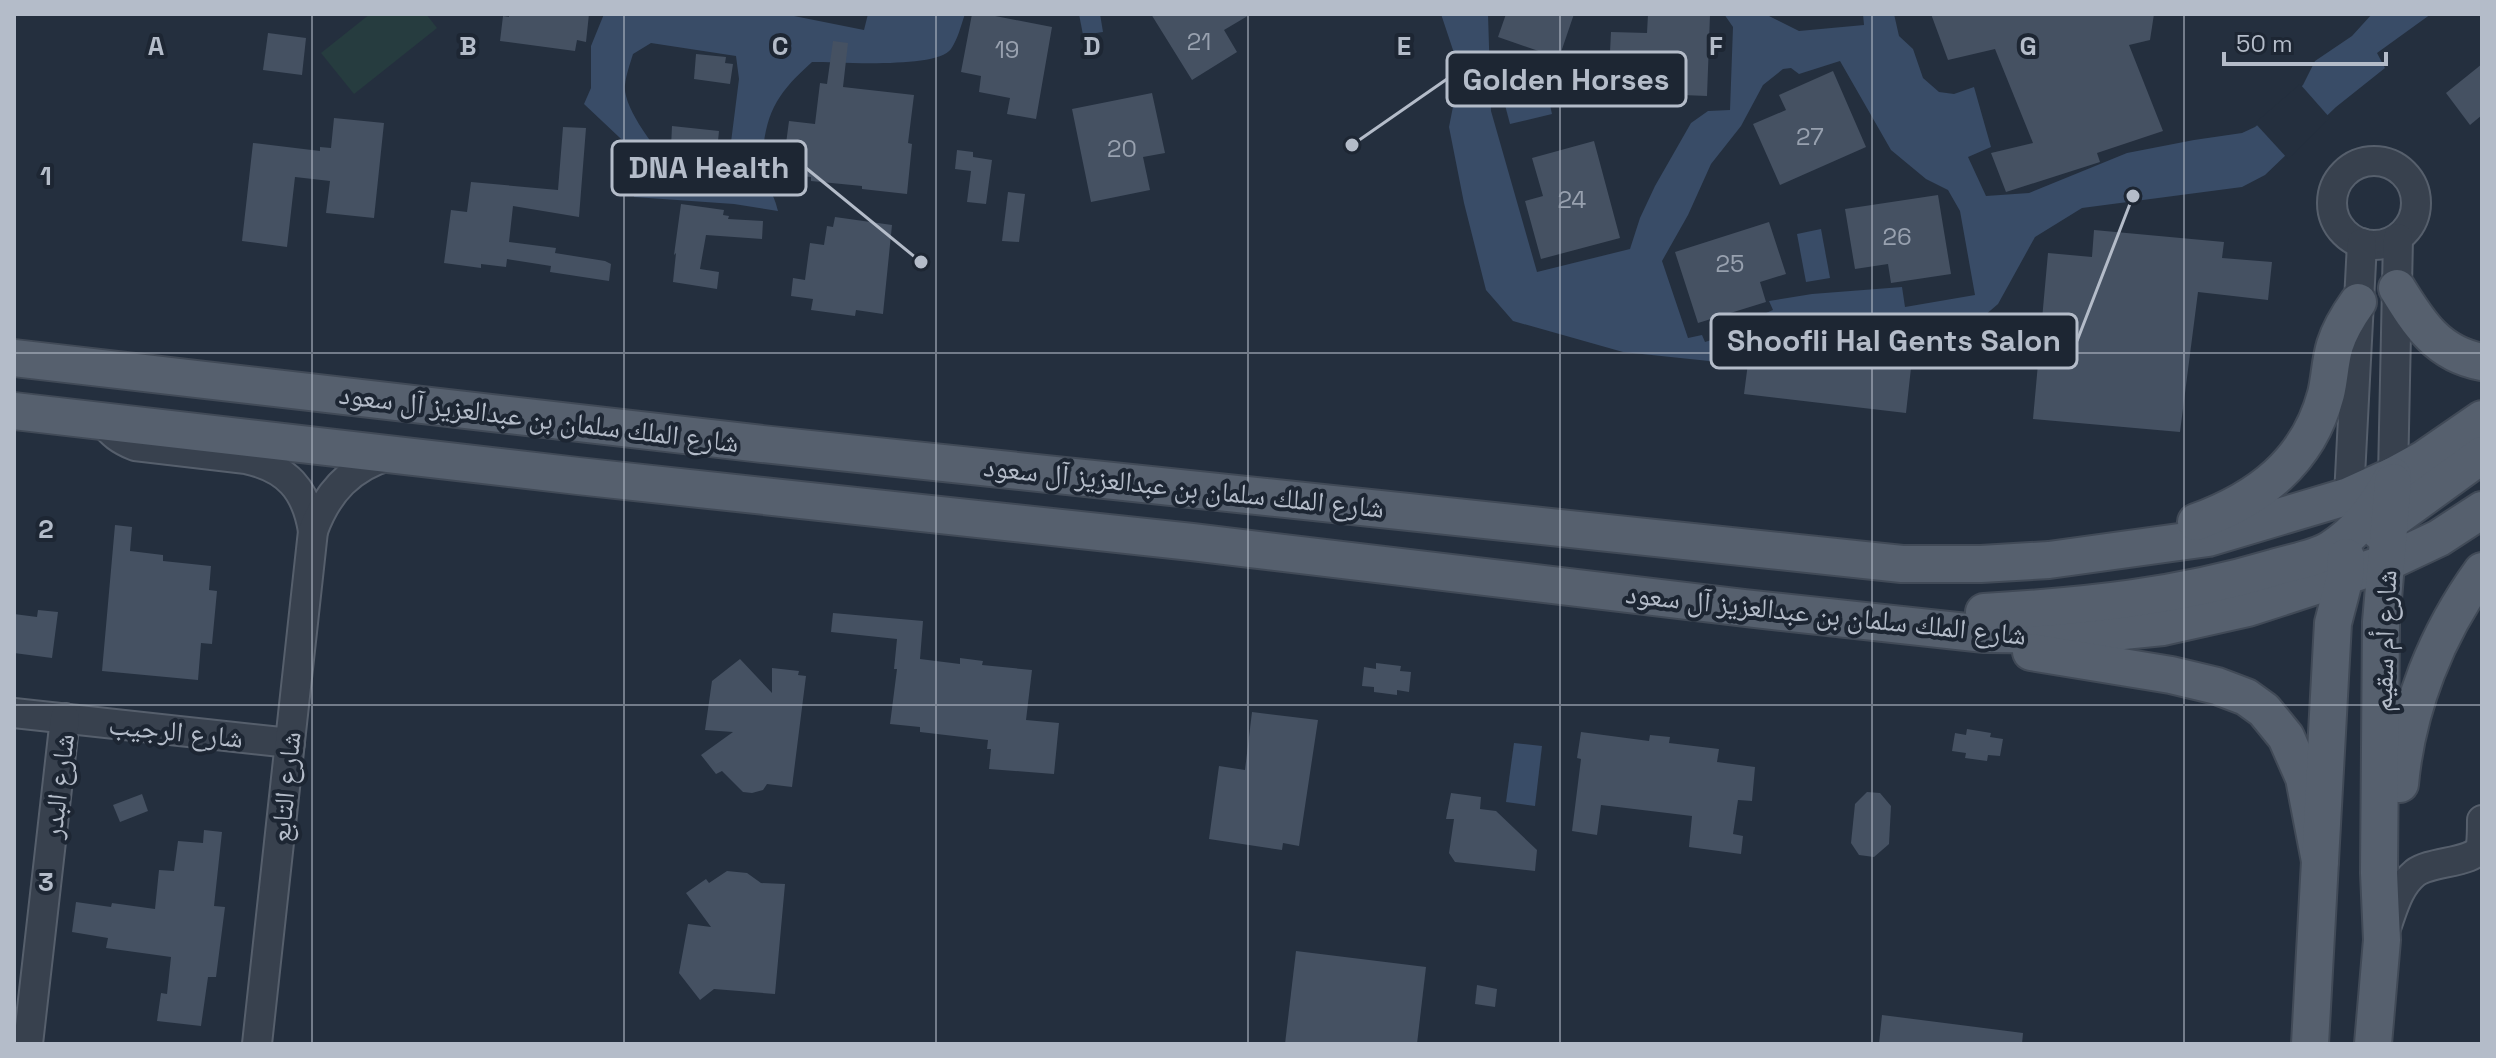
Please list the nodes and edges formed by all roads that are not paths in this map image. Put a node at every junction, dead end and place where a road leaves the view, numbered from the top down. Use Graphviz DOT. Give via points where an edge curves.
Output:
graph roads {
  1 [pos="2398,238"];
  2 [pos="2362,243"];
  3 [pos="2397,288"];
  4 [pos="2358,302"];
  5 [pos="14,358"];
  6 [pos="2482,362"];
  7 [pos="14,411"];
  8 [pos="2482,419"];
  9 [pos="102,421"];
  10 [pos="397,454"];
  11 [pos="2482,455"];
  12 [pos="2393,476"];
  13 [pos="2441,487"];
  14 [pos="1214,491"];
  15 [pos="2349,496"];
  16 [pos="2473,516"];
  17 [pos="2391,521"];
  18 [pos="313,531"];
  19 [pos="2208,538"];
  20 [pos="2118,551"];
  21 [pos="1294,555"];
  22 [pos="2340,555"];
  23 [pos="2386,563"];
  24 [pos="2482,571"];
  25 [pos="1799,615"];
  26 [pos="14,713"];
  27 [pos="65,718"];
  28 [pos="290,743"];
  29 [pos="2482,820"];
  30 [pos="2320,861"];
  31 [pos="2382,940"];
  32 [pos="28,1044"];
  33 [pos="257,1044"];
  34 [pos="2310,1044"];
  35 [pos="2373,1044"];
  1 -- 2 [label="street"];
  1 -- 2 [label="street" via="2415,213 2413,187 2395,166 2373,160 2343,174 2333,194 2335,218"];
  1 -- 3 [label="street, شارع أم سقيم"];
  2 -- 4 [label="street, شارع أم سقيم"];
  3 -- 6 [label="main road" via="2440,345"];
  3 -- 12 [label="street, شارع أم سقيم"];
  4 -- 15 [label="street, شارع أم سقيم"];
  4 -- 20 [label="main road" via="2334,347 2320,413 2272,482 2233,507"];
  5 -- 14 [label="main road, شارع الملك سلمان بن عبدالعزيز آل سعود"];
  7 -- 9 [label="main road, شارع الملك سلمان بن عبدالعزيز آل سعود"];
  8 -- 12 [label="main road, شارع الملك سلمان بن عبدالعزيز آل سعود"];
  9 -- 10 [label="main road, شارع الملك سلمان بن عبدالعزيز آل سعود"];
  9 -- 18 [label="street, شارع التابع" via="135,446 246,459 279,471 303,497"];
  10 -- 18 [label="street, شارع التابع" via="368,463 343,480"];
  10 -- 21 [label="main road, شارع الملك سلمان بن عبدالعزيز آل سعود"];
  11 -- 13 [label="main road"];
  12 -- 15 [label="main road, شارع الملك سلمان بن عبدالعزيز آل سعود"];
  12 -- 17 [label="main road, شارع أم سقيم"];
  12 -- 22 [label="main road"];
  13 -- 16 [label="main road" via="2436,499 2444,517"];
  13 -- 17 [label="main road"];
  14 -- 20 [label="main road, شارع الملك سلمان بن عبدالعزيز آل سعود" via="1902,564 2008,562"];
  14 -- 21 [label="main road" via="1256,537"];
  15 -- 19 [label="main road, شارع الملك سلمان بن عبدالعزيز آل سعود"];
  15 -- 22 [label="main road, شارع أم سقيم"];
  16 -- 23 [label="main road"];
  17 -- 22 [label="main road" via="2366,546"];
  17 -- 23 [label="main road, شارع أم سقيم"];
  18 -- 28 [label="street, شارع التابع"];
  19 -- 20 [label="main road, شارع الملك سلمان بن عبدالعزيز آل سعود"];
  19 -- 22 [label="main road" via="2287,536 2316,542"];
  21 -- 25 [label="main road, شارع الملك سلمان بن عبدالعزيز آل سعود"];
  22 -- 23 [label="main road"];
  22 -- 25 [label="main road" via="2083,606"];
  22 -- 30 [label="main road, شارع أم سقيم"];
  22 -- 31 [label="main road" via="2361,629 2359,841"];
  23 -- 31 [label="main road, شارع أم سقيم" via="2381,622"];
  24 -- 31 [label="main road" via="2440,642 2407,729"];
  25 -- 30 [label="main road" via="2171,675 2236,692 2264,710 2286,737 2304,778"];
  26 -- 27 [label="street, شارع الرجيب"];
  27 -- 28 [label="street, شارع الرجيب"];
  27 -- 32 [label="street, شارع البدر"];
  28 -- 33 [label="street, شارع التابع"];
  29 -- 31 [label="street" via="2476,854 2430,865 2407,881"];
  30 -- 34 [label="main road, شارع أم سقيم"];
  31 -- 35 [label="main road, شارع أم سقيم"];
}
